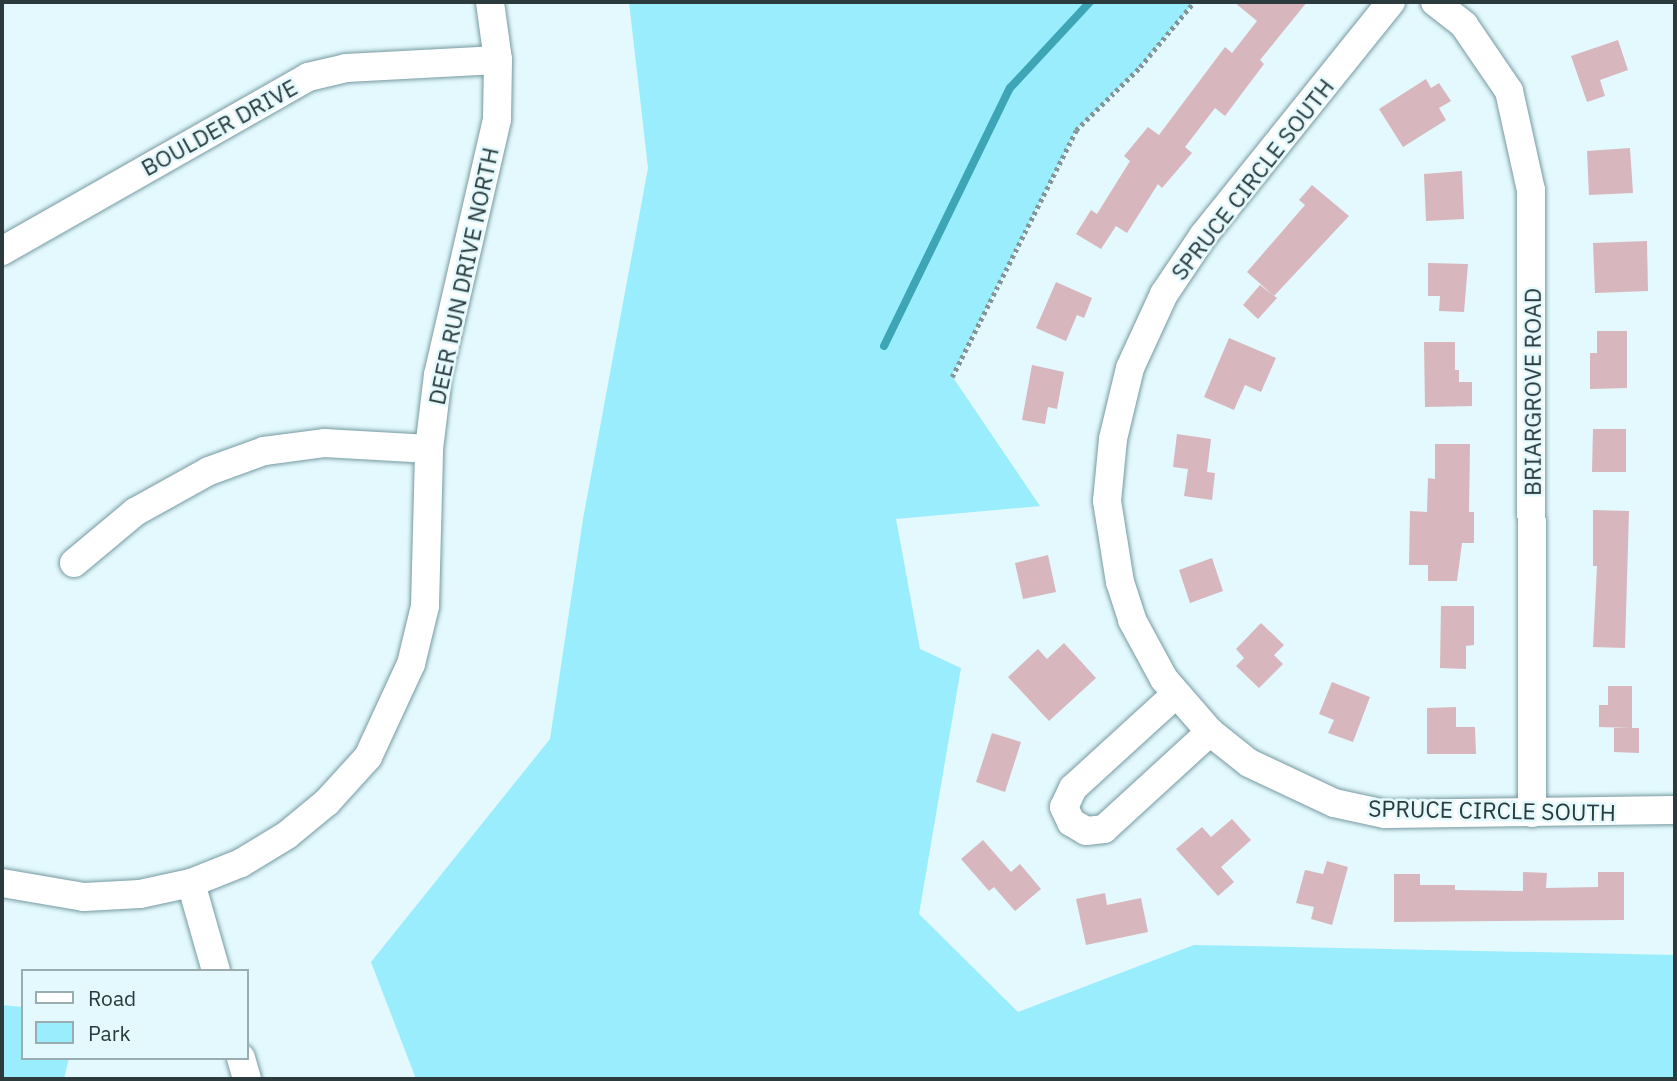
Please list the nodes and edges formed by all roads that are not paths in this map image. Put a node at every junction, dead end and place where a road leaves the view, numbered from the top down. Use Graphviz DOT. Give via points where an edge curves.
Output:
graph roads {
  1 [pos="490,2"];
  2 [pos="1391,2"];
  3 [pos="1435,2"];
  4 [pos="498,60"];
  5 [pos="2,251"];
  6 [pos="429,449"];
  7 [pos="74,563"];
  8 [pos="1175,694"];
  9 [pos="1210,732"];
  10 [pos="1675,810"];
  11 [pos="1532,813"];
  12 [pos="2,883"];
  13 [pos="191,883"];
  14 [pos="215,969"];
  15 [pos="242,1060"];
  16 [pos="247,1079"];
  1 -- 4 [label="street, DEER RUN DRIVE NORTH"];
  2 -- 8 [label="street, SPRUCE CIRCLE SOUTH" via="1190,254 1164,294 1130,368 1108,472 1111,540 1132,620"];
  3 -- 11 [label="street, BRIARGROVE ROAD" via="1464,25 1509,91 1531,190"];
  4 -- 5 [label="street, BOULDER DRIVE" via="346,68 308,77"];
  4 -- 6 [label="street, DEER RUN DRIVE NORTH" via="497,119 438,375"];
  6 -- 7 [label="street" via="325,443 264,451 209,471 135,512"];
  6 -- 13 [label="street, DEER RUN DRIVE NORTH" via="425,606 411,664 368,757 327,802 287,835 241,863"];
  8 -- 9 [label="street, SPRUCE CIRCLE SOUTH"];
  8 -- 9 [label="street" via="1073,789 1064,807 1070,822 1086,831 1104,829"];
  9 -- 11 [label="street, SPRUCE CIRCLE SOUTH" via="1249,763 1334,803 1385,814"];
  10 -- 11 [label="street, SPRUCE CIRCLE SOUTH"];
  12 -- 13 [label="street, DEER RUN DRIVE NORTH" via="84,897 140,894"];
  13 -- 14 [label="street"];
  15 -- 16 [label="street"];
}
